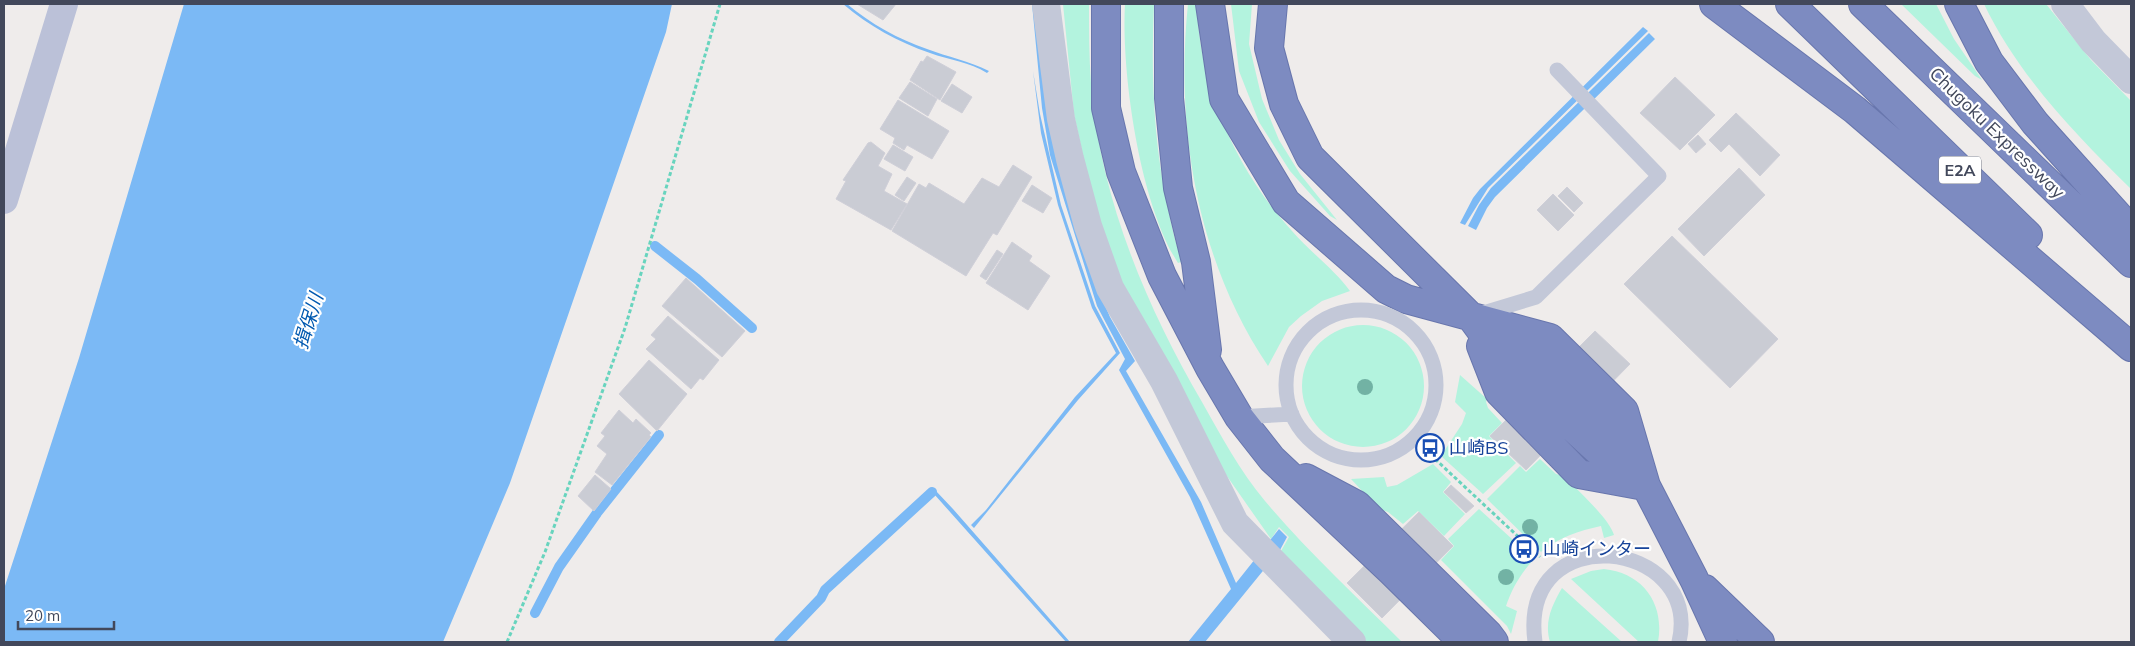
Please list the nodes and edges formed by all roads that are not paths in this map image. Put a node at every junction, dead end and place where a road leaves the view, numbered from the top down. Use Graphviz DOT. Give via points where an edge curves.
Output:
graph roads {
  1 [pos="64,4"];
  2 [pos="1046,4"];
  3 [pos="1106,4"];
  4 [pos="1169,4"];
  5 [pos="1210,4"];
  6 [pos="1273,4"];
  7 [pos="1714,4"];
  8 [pos="1790,4"];
  9 [pos="1864,4"];
  10 [pos="1959,4"];
  11 [pos="2065,4"];
  12 [pos="1557,70"];
  13 [pos="2131,80"];
  14 [pos="4,200"];
  15 [pos="2131,230"];
  16 [pos="2131,263"];
  17 [pos="1401,309"];
  18 [pos="1470,317"];
  19 [pos="2131,336"];
  20 [pos="2131,347"];
  21 [pos="1210,368"];
  22 [pos="1292,412"];
  23 [pos="1239,417"];
  24 [pos="1272,459"];
  25 [pos="1646,486"];
  26 [pos="1688,568"];
  27 [pos="1663,580"];
  28 [pos="1352,642"];
  29 [pos="1463,642"];
  30 [pos="1494,642"];
  31 [pos="1535,642"];
  32 [pos="1678,642"];
  33 [pos="1723,642"];
  34 [pos="1760,642"];
  1 -- 14 [label="street"];
  2 -- 28 [label="street" via="1061,119 1070,160 1088,226 1110,288 1164,381 1236,523"];
  3 -- 21 [label="highway" via="1106,108 1121,172 1162,276"];
  4 -- 21 [label="highway" via="1169,98 1178,188 1196,262"];
  5 -- 17 [label="highway" via="1224,99 1286,202 1386,289"];
  6 -- 18 [label="highway" via="1269,48 1284,104 1310,157"];
  7 -- 20 [label="highway" via="1855,110"];
  8 -- 19 [label="highway, E2A"];
  9 -- 16 [label="highway, Chugoku Expressway"];
  10 -- 15 [label="highway" via="1989,62 2035,123"];
  11 -- 13 [label="street" via="2093,41"];
  12 -- 18 [label="lane" via="1659,176 1536,297"];
  17 -- 18 [label="highway"];
  17 -- 22 [label="lane" via="1387,315 1363,310 1339,313 1318,324 1300,340 1289,362 1286,386"];
  17 -- 22 [label="lane" via="1408,327 1424,344 1434,366 1436,392 1430,417 1415,438 1394,453 1370,460 1344,458 1320,448 1302,431"];
  18 -- 25 [label="highway" via="1520,342 1608,429"];
  18 -- 25 [label="highway" via="1498,392 1579,474"];
  21 -- 23 [label="highway"];
  22 -- 23 [label="lane"];
  23 -- 24 [label="highway"];
  24 -- 29 [label="highway"];
  24 -- 30 [label="highway" via="1357,506"];
  25 -- 26 [label="highway"];
  26 -- 27 [label="lane"];
  26 -- 33 [label="highway"];
  26 -- 34 [label="highway"];
  27 -- 31 [label="lane" via="1635,560 1612,555 1588,556 1565,566 1547,582 1536,602 1532,624"];
  27 -- 32 [label="lane" via="1679,605 1682,630"];
}
